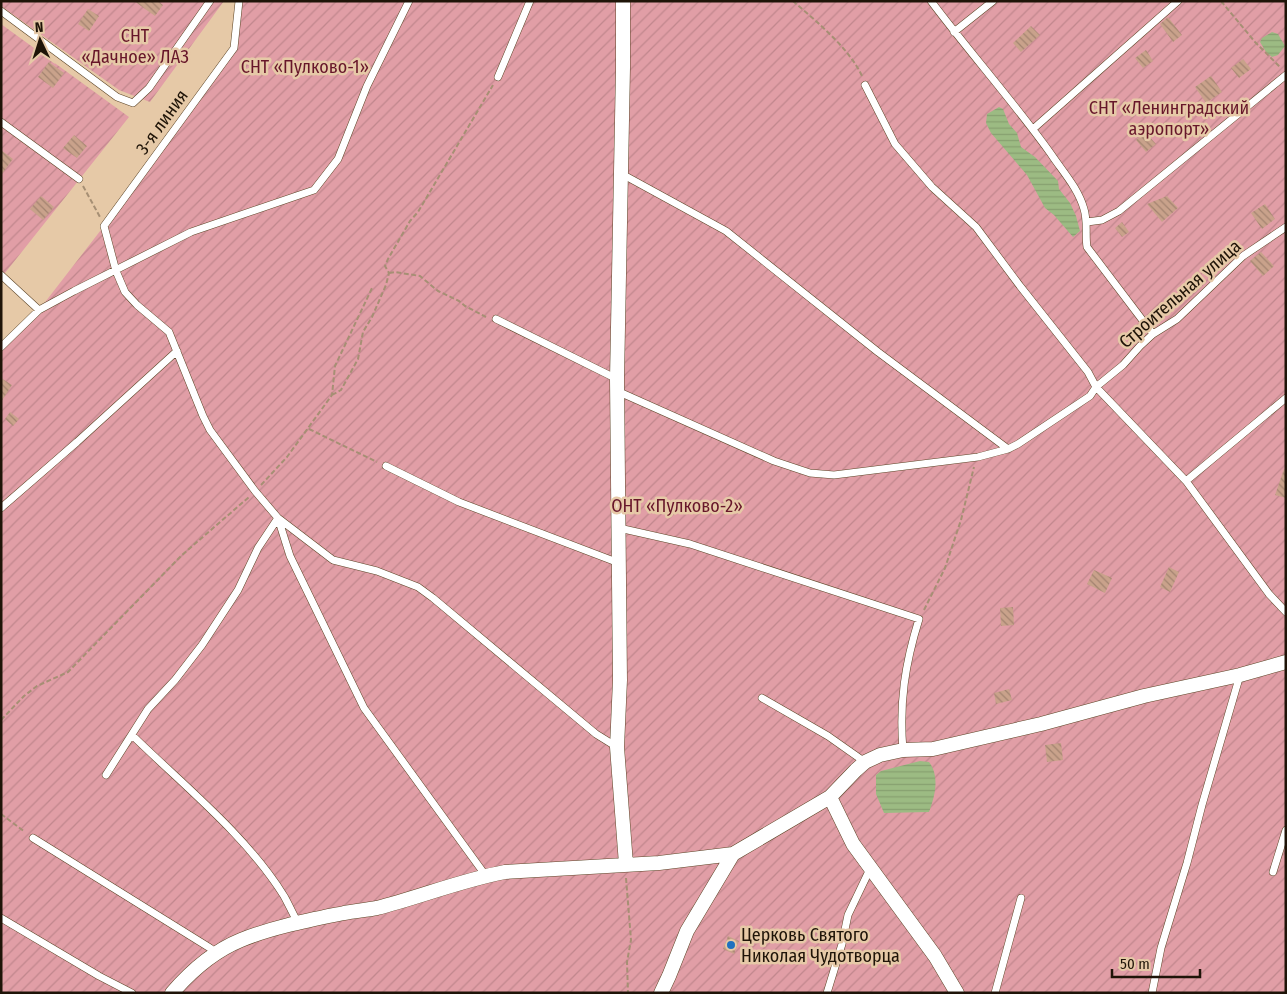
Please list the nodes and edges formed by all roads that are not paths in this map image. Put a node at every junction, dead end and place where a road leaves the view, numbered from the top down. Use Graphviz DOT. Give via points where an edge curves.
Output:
graph roads {
  1 [pos="210,1"];
  2 [pos="239,1"];
  3 [pos="409,1"];
  4 [pos="530,1"];
  5 [pos="623,1"];
  6 [pos="931,1"];
  7 [pos="993,1"];
  8 [pos="1178,1"];
  9 [pos="1,11"];
  10 [pos="954,32"];
  11 [pos="1286,73"];
  12 [pos="498,77"];
  13 [pos="865,85"];
  14 [pos="1,122"];
  15 [pos="1033,129"];
  16 [pos="620,173"];
  17 [pos="79,179"];
  18 [pos="1087,222"];
  19 [pos="1286,227"];
  20 [pos="116,271"];
  21 [pos="1,275"];
  22 [pos="39,310"];
  23 [pos="496,319"];
  24 [pos="1153,334"];
  25 [pos="1,347"];
  26 [pos="177,351"];
  27 [pos="617,385"];
  28 [pos="1096,388"];
  29 [pos="1286,398"];
  30 [pos="1008,449"];
  31 [pos="386,466"];
  32 [pos="1186,481"];
  33 [pos="1,508"];
  34 [pos="278,518"];
  35 [pos="618,528"];
  36 [pos="619,563"];
  37 [pos="1286,612"];
  38 [pos="1286,662"];
  39 [pos="1240,675"];
  40 [pos="762,698"];
  41 [pos="132,735"];
  42 [pos="617,747"];
  43 [pos="903,750"];
  44 [pos="865,762"];
  45 [pos="106,775"];
  46 [pos="830,797"];
  47 [pos="1286,830"];
  48 [pos="33,838"];
  49 [pos="733,854"];
  50 [pos="626,864"];
  51 [pos="870,869"];
  52 [pos="1273,872"];
  53 [pos="486,876"];
  54 [pos="1021,898"];
  55 [pos="1,918"];
  56 [pos="298,923"];
  57 [pos="216,953"];
  58 [pos="132,993"];
  59 [pos="172,993"];
  60 [pos="661,993"];
  61 [pos="827,993"];
  62 [pos="957,993"];
  63 [pos="995,993"];
  64 [pos="1152,993"];
  1 -- 9 [label="lane" via="149,88 133,103 117,97"];
  2 -- 20 [label="lane, 3-я линия" via="234,48 104,226"];
  3 -- 20 [label="lane" via="367,86 338,159 314,190 192,232"];
  4 -- 12 [label="lane"];
  5 -- 16 [label="street"];
  6 -- 10 [label="lane"];
  7 -- 10 [label="lane"];
  8 -- 15 [label="lane"];
  10 -- 15 [label="lane"];
  11 -- 18 [label="lane" via="1119,211 1102,220"];
  13 -- 28 [label="lane" via="895,144 932,187 976,227 1088,372"];
  14 -- 17 [label="lane"];
  15 -- 18 [label="lane" via="1077,191"];
  16 -- 27 [label="street"];
  16 -- 30 [label="lane" via="726,231 878,352"];
  18 -- 24 [label="lane" via="1087,247"];
  19 -- 24 [label="lane, Строительная улица" via="1243,256 1177,319"];
  20 -- 22 [label="lane"];
  20 -- 26 [label="lane" via="125,292 169,332"];
  21 -- 22 [label="lane"];
  22 -- 25 [label="lane"];
  23 -- 27 [label="lane, Строительная улица"];
  24 -- 28 [label="lane, Строительная улица"];
  26 -- 33 [label="lane"];
  26 -- 34 [label="lane" via="210,430"];
  27 -- 30 [label="lane, Строительная улица" via="774,461 810,473 834,475 978,457"];
  27 -- 35 [label="street"];
  28 -- 30 [label="lane, Строительная улица" via="1090,396"];
  28 -- 32 [label="lane"];
  29 -- 32 [label="lane"];
  31 -- 36 [label="lane" via="460,502"];
  32 -- 37 [label="lane" via="1269,594"];
  34 -- 41 [label="lane" via="258,548 238,590 202,645 148,709"];
  34 -- 42 [label="lane" via="333,560 418,587 596,734"];
  34 -- 53 [label="lane" via="290,556 364,708"];
  35 -- 36 [label="street"];
  35 -- 43 [label="lane" via="690,544 919,619 902,694"];
  36 -- 42 [label="street"];
  38 -- 39 [label="street"];
  39 -- 43 [label="street" via="933,749"];
  39 -- 64 [label="lane" via="1161,948"];
  40 -- 44 [label="lane" via="828,736"];
  41 -- 45 [label="lane"];
  41 -- 56 [label="lane" via="240,840 284,896"];
  42 -- 50 [label="street"];
  43 -- 44 [label="street"];
  44 -- 46 [label="street"];
  46 -- 49 [label="street"];
  46 -- 51 [label="street" via="853,844"];
  47 -- 52 [label="lane"];
  48 -- 57 [label="lane"];
  49 -- 50 [label="street"];
  49 -- 60 [label="street" via="687,931"];
  50 -- 53 [label="street"];
  51 -- 61 [label="lane" via="848,915"];
  51 -- 62 [label="street" via="935,956"];
  53 -- 56 [label="street" via="375,908"];
  54 -- 63 [label="lane"];
  55 -- 58 [label="lane"];
  56 -- 57 [label="street" via="240,940"];
  57 -- 59 [label="street"];
}
